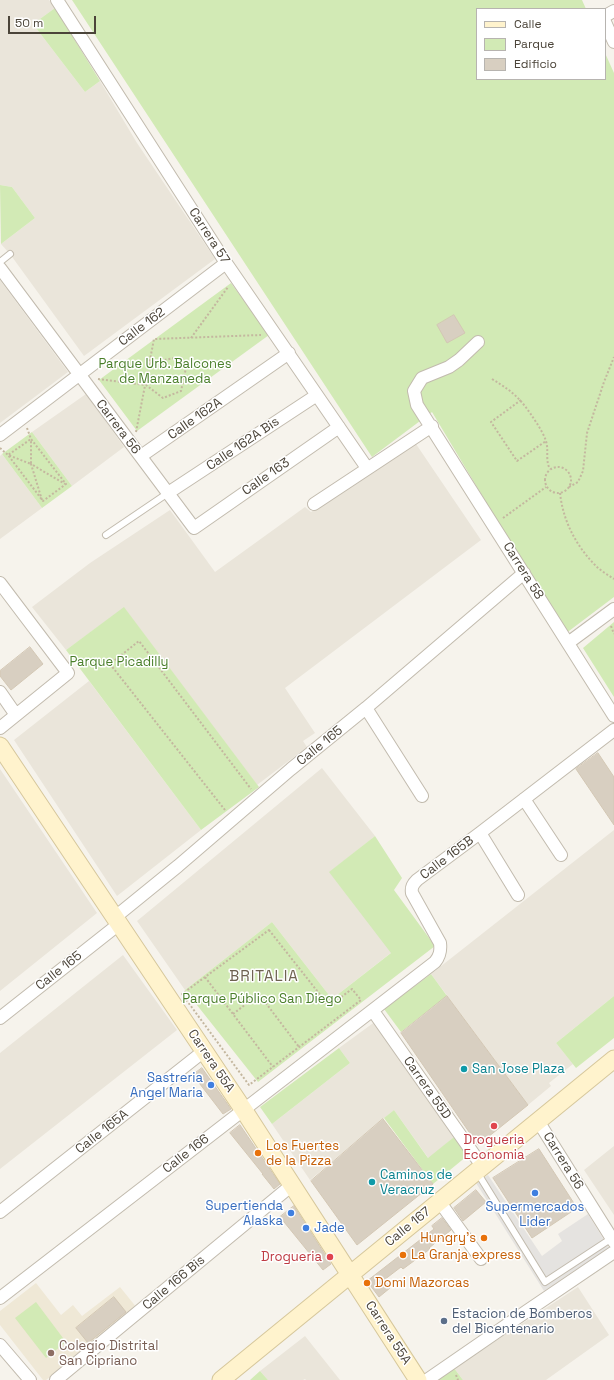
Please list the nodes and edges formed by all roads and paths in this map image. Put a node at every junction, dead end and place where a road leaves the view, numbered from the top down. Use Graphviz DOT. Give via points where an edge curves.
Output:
graph roads {
  1 [pos="57,0"];
  2 [pos="606,24"];
  3 [pos="614,42"];
  4 [pos="10,254"];
  5 [pos="0,262"];
  6 [pos="226,262"];
  7 [pos="0,268"];
  8 [pos="231,284"];
  9 [pos="273,331"];
  10 [pos="191,338"];
  11 [pos="478,342"];
  12 [pos="289,353"];
  13 [pos="614,357"];
  14 [pos="150,363"];
  15 [pos="80,375"];
  16 [pos="492,379"];
  17 [pos="99,380"];
  18 [pos="146,385"];
  19 [pos="317,395"];
  20 [pos="521,400"];
  21 [pos="432,426"];
  22 [pos="339,427"];
  23 [pos="0,434"];
  24 [pos="128,438"];
  25 [pos="31,439"];
  26 [pos="546,441"];
  27 [pos="0,448"];
  28 [pos="8,455"];
  29 [pos="141,456"];
  30 [pos="31,464"];
  31 [pos="367,468"];
  32 [pos="550,469"];
  33 [pos="66,484"];
  34 [pos="546,487"];
  35 [pos="569,487"];
  36 [pos="560,493"];
  37 [pos="168,494"];
  38 [pos="43,501"];
  39 [pos="314,504"];
  40 [pos="494,525"];
  41 [pos="194,528"];
  42 [pos="106,535"];
  43 [pos="524,573"];
  44 [pos="614,579"];
  45 [pos="0,583"];
  46 [pos="614,609"];
  47 [pos="568,643"];
  48 [pos="0,692"];
  49 [pos="366,708"];
  50 [pos="16,715"];
  51 [pos="614,716"];
  52 [pos="0,728"];
  53 [pos="614,730"];
  54 [pos="0,746"];
  55 [pos="246,793"];
  56 [pos="422,796"];
  57 [pos="524,799"];
  58 [pos="230,806"];
  59 [pos="480,833"];
  60 [pos="561,855"];
  61 [pos="518,895"];
  62 [pos="116,921"];
  63 [pos="205,977"];
  64 [pos="373,1011"];
  65 [pos="233,1014"];
  66 [pos="0,1018"];
  67 [pos="300,1047"];
  68 [pos="204,1051"];
  69 [pos="614,1059"];
  70 [pos="272,1067"];
  71 [pos="243,1109"];
  72 [pos="538,1121"];
  73 [pos="479,1169"];
  74 [pos="292,1185"];
  75 [pos="440,1201"];
  76 [pos="0,1212"];
  77 [pos="613,1240"];
  78 [pos="614,1252"];
  79 [pos="481,1259"];
  80 [pos="350,1274"];
  81 [pos="0,1298"];
  82 [pos="0,1344"];
  83 [pos="452,1377"];
  84 [pos="30,1380"];
  85 [pos="56,1380"];
  86 [pos="221,1380"];
  87 [pos="418,1380"];
  88 [pos="427,1380"];
  89 [pos="458,1380"];
  1 -- 6 [label="street, Carrera 57"];
  2 -- 3 [label="street"];
  4 -- 5 [label="lane"];
  6 -- 9 [label="street, Carrera 57"];
  6 -- 15 [label="street, Calle 162"];
  7 -- 15 [label="street, Carrera 56"];
  8 -- 10 [label="path"];
  9 -- 10 [label="path" via="269,335"];
  9 -- 12 [label="street, Carrera 57"];
  10 -- 14 [label="path" via="154,340"];
  11 -- 21 [label="street, Carrera 58" via="460,360 422,378 414,391 417,404"];
  12 -- 19 [label="street, Carrera 57"];
  12 -- 29 [label="street, Calle 162A"];
  13 -- 35 [label="path" via="587,433 583,471 578,482"];
  14 -- 18 [label="path"];
  14 -- 18 [label="path" via="174,358 186,368 181,391 163,398"];
  15 -- 23 [label="street, Calle 162"];
  15 -- 24 [label="street, Carrera 56"];
  16 -- 20 [label="path"];
  17 -- 18 [label="path"];
  18 -- 24 [label="path" via="137,431"];
  19 -- 22 [label="street, Carrera 57"];
  19 -- 37 [label="street, Calle 162A Bis"];
  20 -- 26 [label="path"];
  20 -- 26 [label="path" via="491,422 518,460"];
  21 -- 31 [label="street"];
  21 -- 40 [label="street, Carrera 58"];
  22 -- 31 [label="street, Carrera 57"];
  22 -- 41 [label="street, Calle 163"];
  24 -- 29 [label="street, Carrera 56"];
  25 -- 28 [label="path"];
  25 -- 30 [label="path"];
  25 -- 33 [label="path"];
  26 -- 32 [label="path"];
  27 -- 28 [label="path"];
  28 -- 30 [label="path"];
  28 -- 38 [label="path"];
  29 -- 37 [label="street, Carrera 56"];
  30 -- 33 [label="path"];
  30 -- 38 [label="path"];
  31 -- 39 [label="street"];
  32 -- 34 [label="path" via="544,480"];
  32 -- 35 [label="path" via="556,466 567,470 571,481"];
  33 -- 38 [label="path"];
  34 -- 36 [label="path" via="555,494"];
  34 -- 40 [label="path"];
  35 -- 36 [label="path"];
  36 -- 44 [label="path" via="567,525 576,542 596,566"];
  37 -- 41 [label="street, Carrera 56"];
  37 -- 42 [label="lane"];
  40 -- 43 [label="street, Carrera 58"];
  43 -- 47 [label="street, Carrera 58"];
  43 -- 49 [label="street, Calle 165"];
  45 -- 50 [label="street" via="68,673"];
  46 -- 47 [label="street"];
  47 -- 51 [label="street, Carrera 58"];
  48 -- 50 [label="street"];
  49 -- 56 [label="street"];
  49 -- 62 [label="street, Calle 165" via="267,789"];
  50 -- 52 [label="street"];
  53 -- 57 [label="street, Calle 165B"];
  54 -- 62 [label="street, Carrera 55A"];
  55 -- 58 [label="path" via="251,788 139,641 110,664 225,810"];
  57 -- 59 [label="street, Calle 165B"];
  57 -- 60 [label="street"];
  59 -- 61 [label="street"];
  59 -- 64 [label="street, Calle 165B" via="413,885 412,893 440,943 440,956"];
  62 -- 66 [label="street, Calle 165"];
  62 -- 68 [label="street, Carrera 55A"];
  63 -- 65 [label="path"];
  63 -- 67 [label="path" via="269,930 329,1006 352,989 362,1000"];
  63 -- 70 [label="path" via="182,994 249,1085"];
  64 -- 71 [label="street, Calle 166"];
  64 -- 73 [label="street, Carrera 55D"];
  65 -- 67 [label="path" via="259,994"];
  65 -- 70 [label="path"];
  67 -- 70 [label="path"];
  68 -- 71 [label="street, Carrera 55A"];
  68 -- 76 [label="street, Calle 165A"];
  69 -- 72 [label="street, Calle 167"];
  71 -- 74 [label="street, Carrera 55A"];
  71 -- 81 [label="street, Calle 166"];
  72 -- 73 [label="street, Calle 167"];
  72 -- 77 [label="street, Carrera 56"];
  73 -- 75 [label="street, Calle 167"];
  73 -- 77 [label="lane" via="545,1282"];
  74 -- 80 [label="street, Carrera 55A"];
  74 -- 85 [label="street, Calle 166 Bis"];
  75 -- 79 [label="street"];
  75 -- 80 [label="street, Calle 167"];
  78 -- 88 [label="street"];
  80 -- 86 [label="street, Calle 167"];
  80 -- 87 [label="street, Carrera 55A"];
  82 -- 84 [label="street"];
  83 -- 89 [label="path" via="456,1375"];
}
